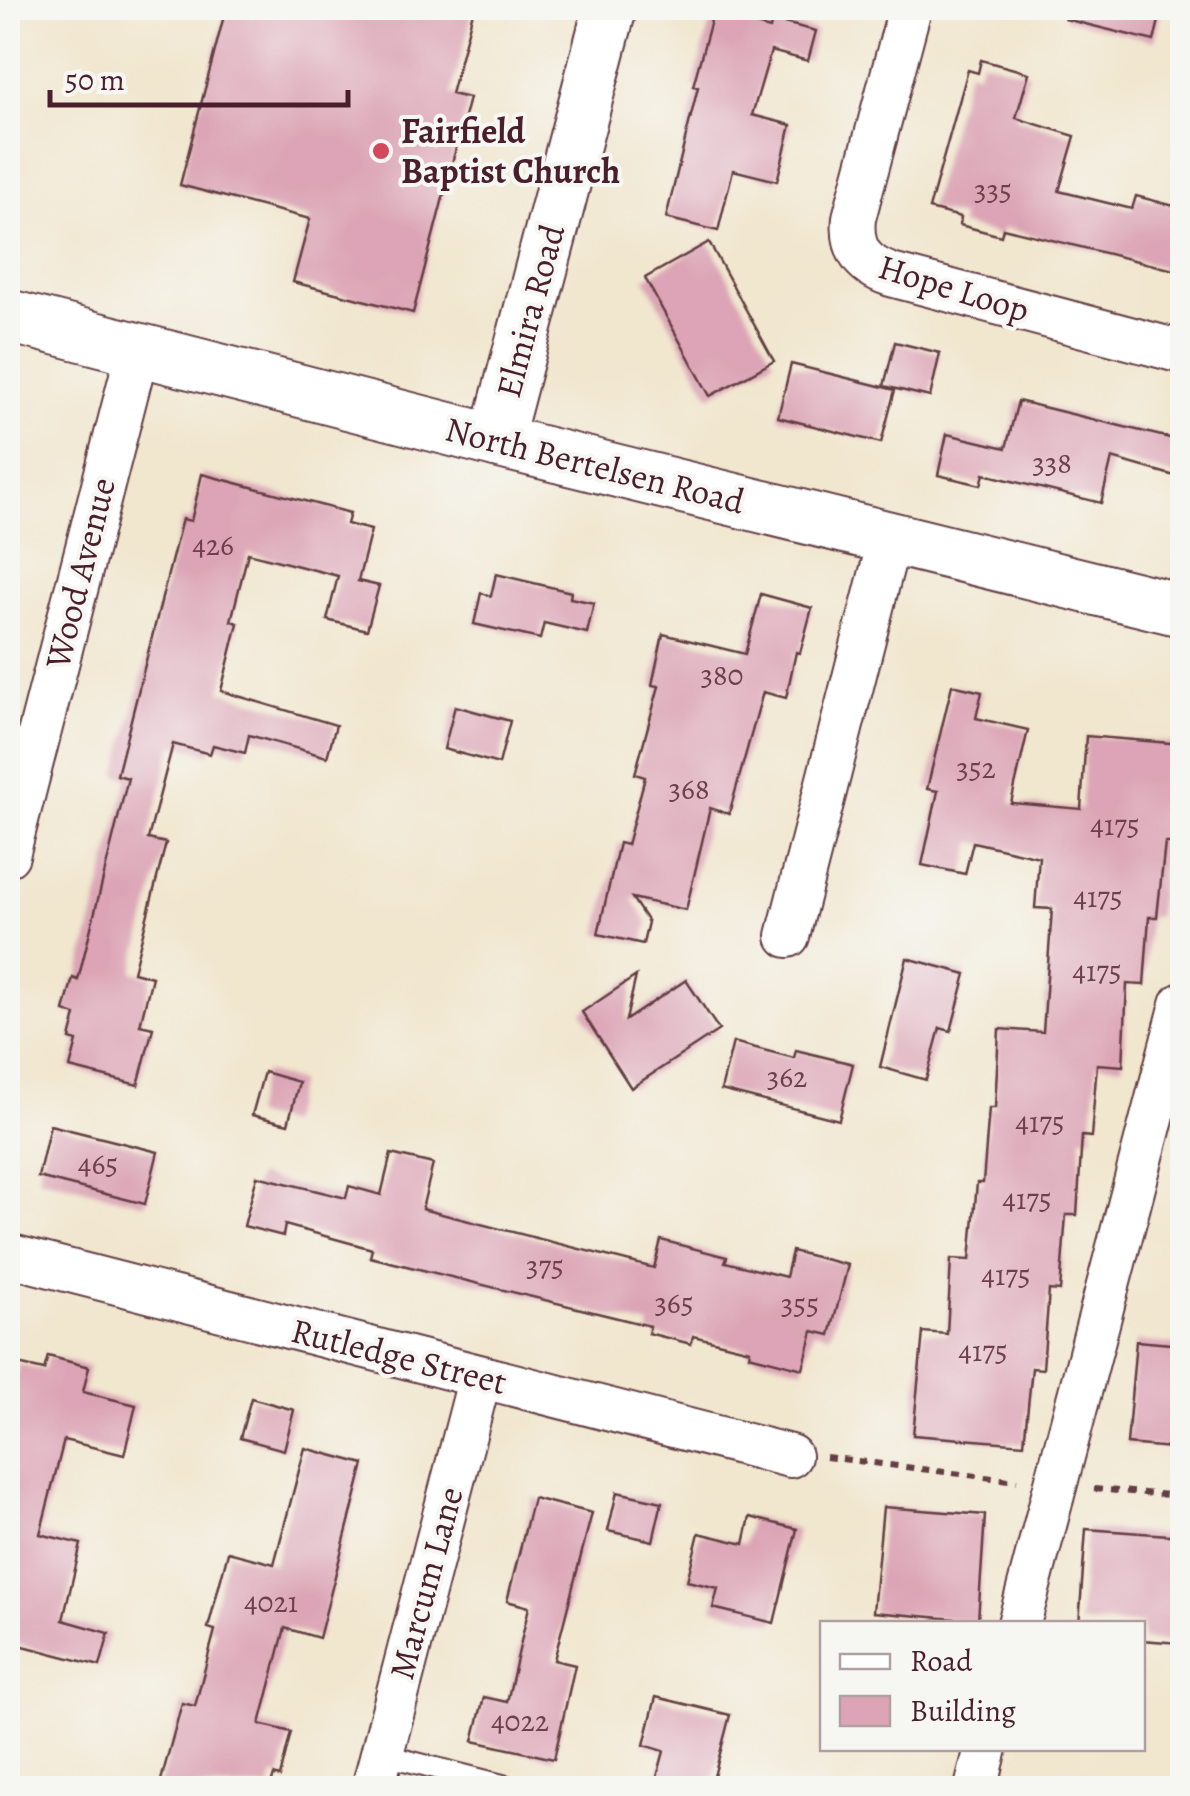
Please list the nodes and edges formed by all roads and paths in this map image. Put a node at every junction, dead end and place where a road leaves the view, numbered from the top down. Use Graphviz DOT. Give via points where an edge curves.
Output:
graph roads {
  1 [pos="610,8"];
  2 [pos="910,8"];
  3 [pos="8,316"];
  4 [pos="138,349"];
  5 [pos="1182,352"];
  6 [pos="496,442"];
  7 [pos="890,538"];
  8 [pos="1182,610"];
  9 [pos="8,855"];
  10 [pos="788,936"];
  11 [pos="1182,1004"];
  12 [pos="8,1255"];
  13 [pos="480,1377"];
  14 [pos="790,1456"];
  15 [pos="1056,1486"];
  16 [pos="1182,1496"];
  17 [pos="1020,1621"];
  18 [pos="985,1751"];
  19 [pos="377,1771"];
  20 [pos="514,1788"];
  21 [pos="976,1788"];
  1 -- 6 [label="street, Elmira Road"];
  2 -- 5 [label="street, Hope Loop" via="854,218 853,241 861,257 891,274"];
  3 -- 4 [label="street, North Bertelsen Road"];
  4 -- 6 [label="street, North Bertelsen Road"];
  4 -- 9 [label="street, Wood Avenue"];
  6 -- 7 [label="street, North Bertelsen Road"];
  7 -- 8 [label="street, North Bertelsen Road"];
  7 -- 10 [label="street"];
  11 -- 15 [label="street"];
  12 -- 13 [label="street, Rutledge Street"];
  13 -- 14 [label="street, Rutledge Street"];
  13 -- 19 [label="street, Marcum Lane"];
  14 -- 15 [label="path"];
  15 -- 16 [label="path"];
  15 -- 17 [label="street"];
  18 -- 21 [label="street"];
  19 -- 20 [label="lane"];
}
